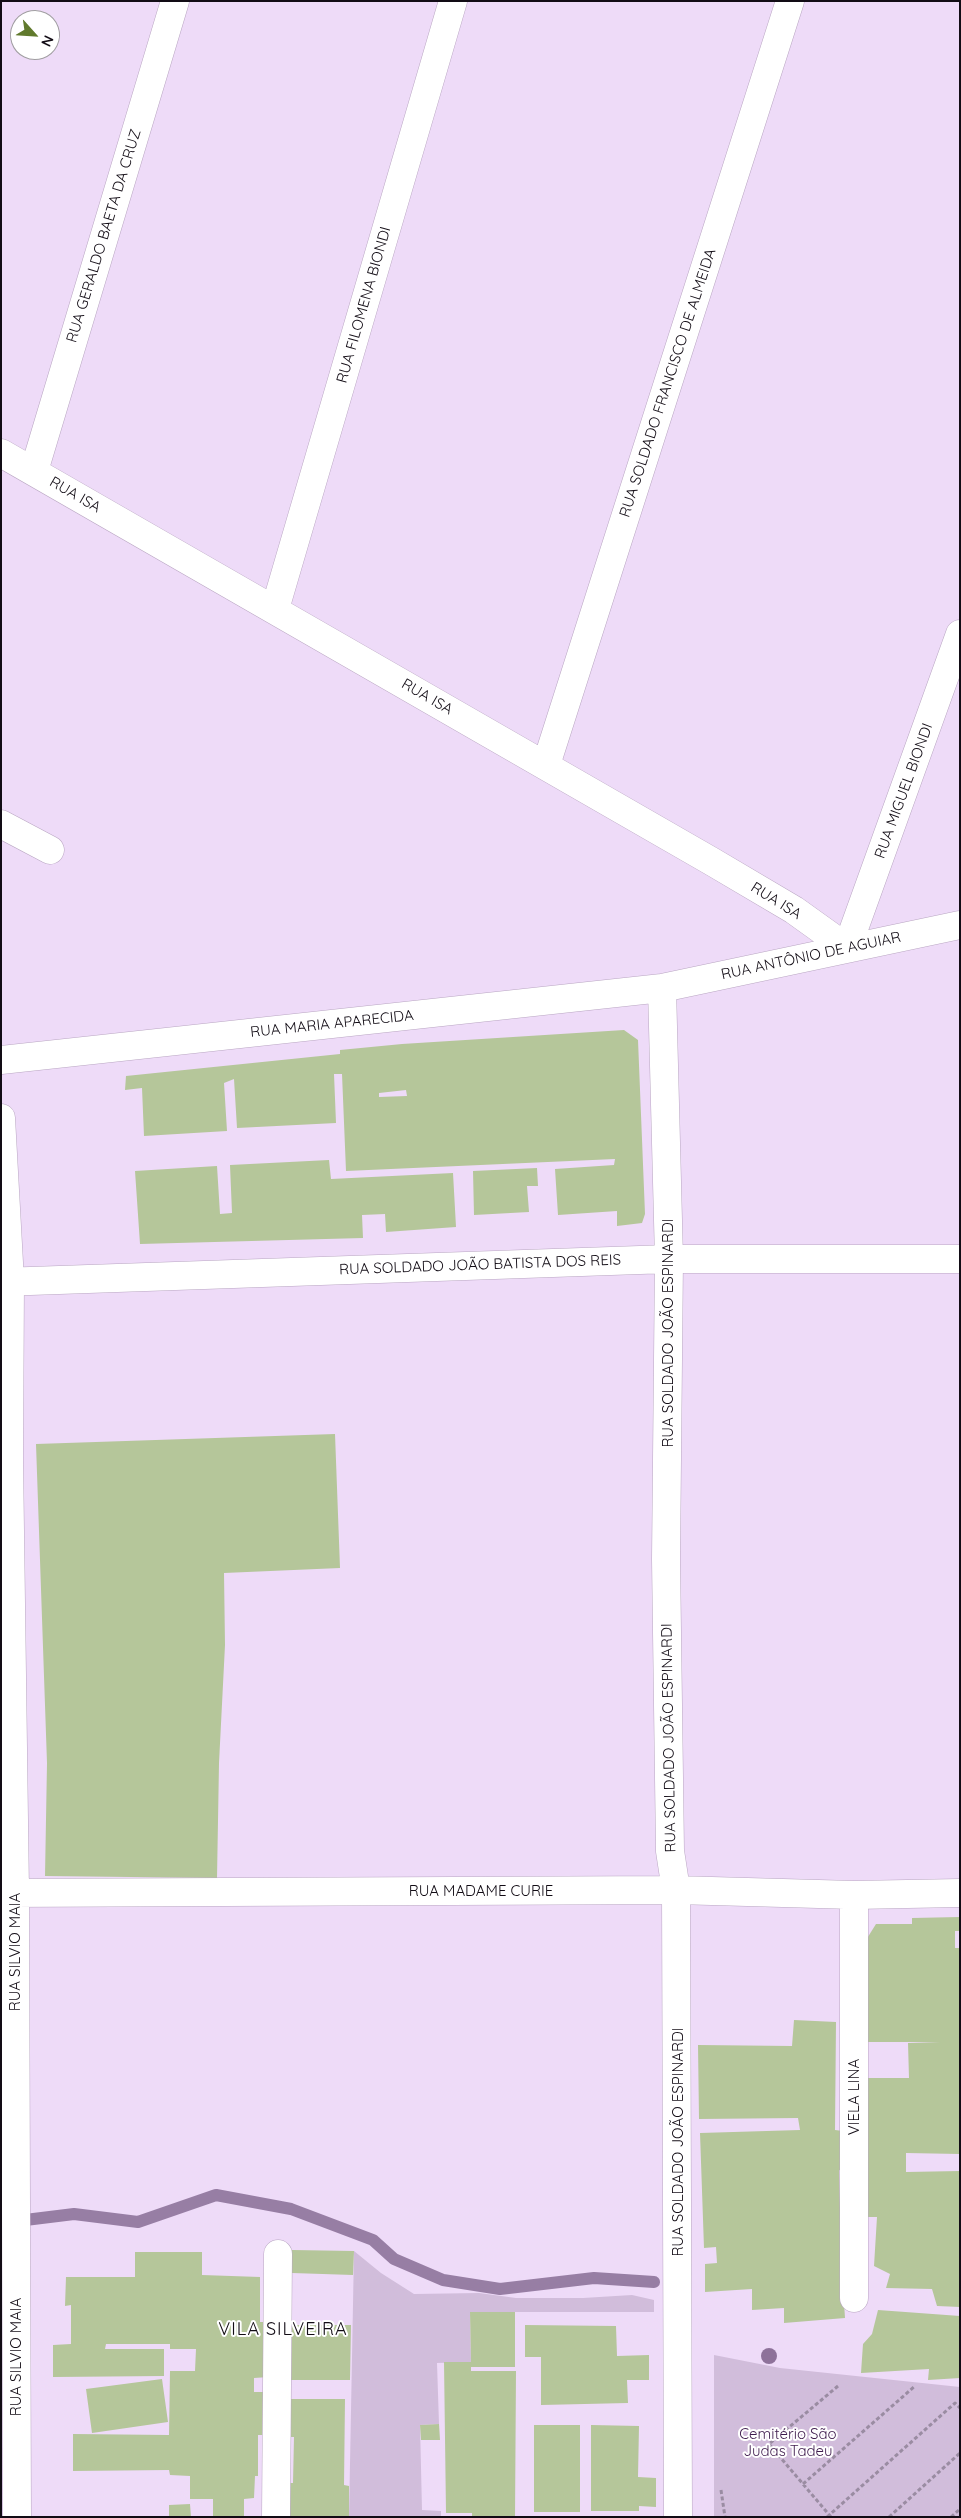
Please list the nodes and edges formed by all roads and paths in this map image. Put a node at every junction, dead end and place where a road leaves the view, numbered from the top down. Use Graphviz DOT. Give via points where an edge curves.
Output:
graph roads {
  1 [pos="175,1"];
  2 [pos="453,1"];
  3 [pos="790,1"];
  4 [pos="1,453"];
  5 [pos="34,471"];
  6 [pos="275,609"];
  7 [pos="960,634"];
  8 [pos="546,766"];
  9 [pos="1,824"];
  10 [pos="50,850"];
  11 [pos="960,925"];
  12 [pos="847,948"];
  13 [pos="662,988"];
  14 [pos="1,1060"];
  15 [pos="1,1118"];
  16 [pos="669,1259"];
  17 [pos="960,1259"];
  18 [pos="6,1282"];
  19 [pos="676,1890"];
  20 [pos="8,1893"];
  21 [pos="960,1893"];
  22 [pos="854,1895"];
  23 [pos="278,2254"];
  24 [pos="854,2298"];
  25 [pos="838,2386"];
  26 [pos="916,2386"];
  27 [pos="960,2408"];
  28 [pos="960,2452"];
  29 [pos="803,2484"];
  30 [pos="721,2490"];
  31 [pos="960,2509"];
  32 [pos="829,2516"];
  33 [pos="17,2517"];
  34 [pos="276,2517"];
  35 [pos="678,2517"];
  36 [pos="725,2517"];
  37 [pos="889,2517"];
  38 [pos="951,2517"];
  1 -- 5 [label="street, RUA GERALDO BAETA DA CRUZ"];
  2 -- 6 [label="street, RUA FILOMENA BIONDI"];
  3 -- 8 [label="street, RUA SOLDADO FRANCISCO DE ALMEIDA"];
  4 -- 5 [label="street, RUA ISA"];
  5 -- 6 [label="street, RUA ISA"];
  6 -- 8 [label="street, RUA ISA"];
  7 -- 12 [label="street, RUA MIGUEL BIONDI"];
  8 -- 12 [label="street, RUA ISA" via="794,910"];
  9 -- 10 [label="street"];
  11 -- 12 [label="street, RUA ANTÔNIO DE AGUIAR"];
  12 -- 13 [label="street, RUA ANTÔNIO DE AGUIAR"];
  13 -- 14 [label="street, RUA MARIA APARECIDA"];
  13 -- 16 [label="street, RUA SOLDADO JOÃO ESPINARDI"];
  15 -- 18 [label="street, RUA SILVIO MAIA"];
  16 -- 17 [label="street, RUA SOLDADO JOÃO BATISTA DOS REIS"];
  16 -- 18 [label="street, RUA SOLDADO JOÃO BATISTA DOS REIS"];
  16 -- 19 [label="street, RUA SOLDADO JOÃO ESPINARDI" via="666,1569 670,1851"];
  18 -- 20 [label="street, RUA SILVIO MAIA"];
  19 -- 20 [label="street, RUA MADAME CURIE"];
  19 -- 22 [label="street, RUA MADAME CURIE"];
  19 -- 35 [label="street, RUA SOLDADO JOÃO ESPINARDI"];
  20 -- 33 [label="street, RUA SILVIO MAIA" via="16,2192"];
  21 -- 22 [label="street, RUA MADAME CURIE"];
  22 -- 24 [label="street, VIELA LINA"];
  23 -- 34 [label="street"];
  25 -- 29 [label="path" via="769,2444"];
  26 -- 29 [label="path"];
  27 -- 32 [label="path" via="955,2403"];
  28 -- 37 [label="path"];
  29 -- 32 [label="path"];
  30 -- 36 [label="path"];
  31 -- 38 [label="path"];
}
